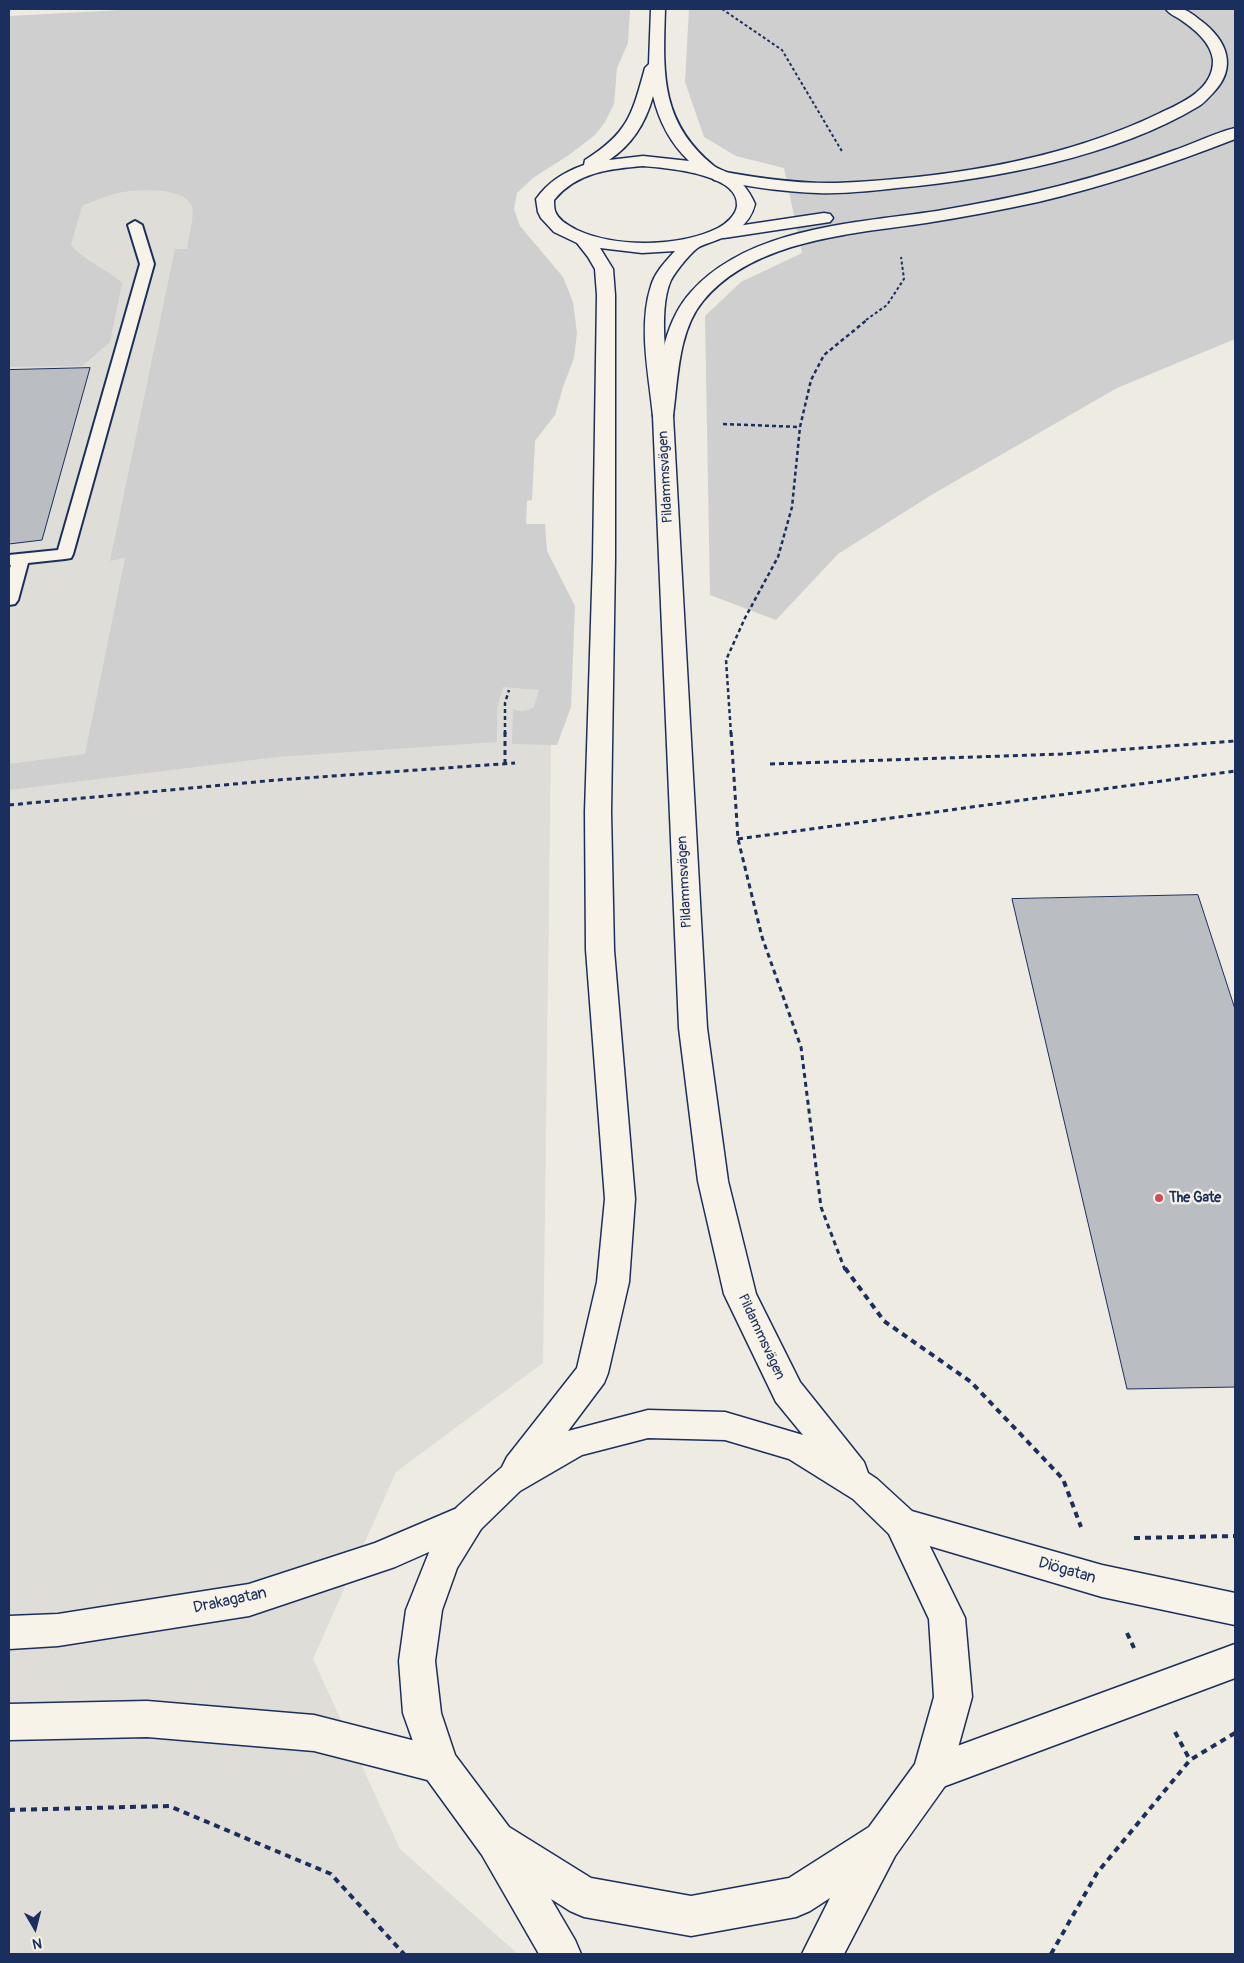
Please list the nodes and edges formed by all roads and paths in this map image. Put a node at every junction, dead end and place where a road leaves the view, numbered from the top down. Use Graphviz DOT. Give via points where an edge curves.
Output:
graph roads {
  1 [pos="658,9"];
  2 [pos="722,9"];
  3 [pos="1173,9"];
  4 [pos="656,60"];
  5 [pos="1235,133"];
  6 [pos="843,154"];
  7 [pos="576,173"];
  8 [pos="715,174"];
  9 [pos="1101,180"];
  10 [pos="135,225"];
  11 [pos="724,233"];
  12 [pos="583,239"];
  13 [pos="692,244"];
  14 [pos="900,254"];
  15 [pos="663,416"];
  16 [pos="723,424"];
  17 [pos="800,428"];
  18 [pos="15,559"];
  19 [pos="9,600"];
  20 [pos="509,690"];
  21 [pos="1235,741"];
  22 [pos="515,763"];
  23 [pos="505,764"];
  24 [pos="770,764"];
  25 [pos="1235,771"];
  26 [pos="9,805"];
  27 [pos="738,839"];
  28 [pos="508,1481"];
  29 [pos="865,1489"];
  30 [pos="469,1518"];
  31 [pos="901,1523"];
  32 [pos="1235,1536"];
  33 [pos="1124,1538"];
  34 [pos="1102,1581"];
  35 [pos="1235,1609"];
  36 [pos="9,1633"];
  37 [pos="1235,1661"];
  38 [pos="1153,1691"];
  39 [pos="9,1722"];
  40 [pos="1235,1733"];
  41 [pos="1190,1760"];
  42 [pos="439,1765"];
  43 [pos="932,1773"];
  44 [pos="9,1810"];
  45 [pos="495,1841"];
  46 [pos="883,1841"];
  47 [pos="404,1954"];
  48 [pos="561,1954"];
  49 [pos="822,1954"];
  50 [pos="1051,1954"];
  1 -- 4 [label="main road, Pildammsvägen"];
  2 -- 6 [label="path" via="782,50"];
  3 -- 8 [label="main road" via="1192,19 1212,39 1222,58 1218,76 1197,101 1148,126 1086,147 998,169 933,179 849,187 772,184"];
  4 -- 7 [label="main road, Pildammsvägen" via="635,126 620,146"];
  4 -- 8 [label="main road, Pildammsvägen" via="662,103 676,136"];
  5 -- 9 [label="main road" via="1175,158"];
  7 -- 8 [label="main road, Pildammsvägen" via="643,161 679,164"];
  7 -- 12 [label="main road, Pildammsvägen" via="556,185 545,199 546,214 560,228"];
  8 -- 11 [label="main road, Pildammsvägen" via="739,189 746,204 741,219"];
  9 -- 11 [label="main road" via="1002,198"];
  9 -- 15 [label="main road" via="1009,203 822,233 769,248 726,271 697,295 678,327"];
  10 -- 18 [label="lane" via="147,264 65,554"];
  11 -- 13 [label="main road, Pildammsvägen"];
  12 -- 13 [label="main road, Pildammsvägen" via="636,248"];
  12 -- 28 [label="main road, Pildammsvägen" via="604,269 606,295 598,812 600,940 620,1199 613,1282 592,1372"];
  13 -- 15 [label="main road, Pildammsvägen" via="674,262 660,284 657,348"];
  14 -- 17 [label="path" via="904,279 887,305 824,355 811,380"];
  15 -- 29 [label="main road, Pildammsvägen" via="692,1028 713,1181 740,1294 783,1384"];
  16 -- 17 [label="path"];
  17 -- 27 [label="path" via="792,507 778,557 726,660"];
  18 -- 19 [label="lane"];
  20 -- 23 [label="path" via="505,703"];
  21 -- 24 [label="path" via="1062,754"];
  22 -- 23 [label="path"];
  23 -- 26 [label="path" via="277,780"];
  25 -- 27 [label="path"];
  27 -- 34 [label="path" via="762,937 801,1047 820,1207 845,1269 884,1321 971,1382 1063,1479"];
  28 -- 29 [label="main road, Pildammsvägen" via="574,1443 648,1424 725,1426 800,1448"];
  28 -- 30 [label="main road, Pildammsvägen"];
  29 -- 31 [label="main road, Pildammsvägen"];
  30 -- 36 [label="main road, Drakagatan" via="384,1556 249,1600 58,1630"];
  30 -- 42 [label="main road, Pildammsvägen" via="442,1561 433,1585 424,1610 417,1661 422,1713"];
  31 -- 34 [label="main road, Diögatan"];
  31 -- 43 [label="main road, Pildammsvägen" via="947,1618 953,1697"];
  32 -- 33 [label="path"];
  34 -- 35 [label="main road, Diögatan"];
  34 -- 38 [label="path"];
  37 -- 38 [label="main road"];
  38 -- 41 [label="path"];
  38 -- 43 [label="main road"];
  39 -- 42 [label="main road" via="147,1718 314,1733"];
  40 -- 41 [label="path"];
  41 -- 50 [label="path" via="1097,1873"];
  42 -- 45 [label="main road, Pildammsvägen"];
  43 -- 46 [label="main road, Pildammsvägen"];
  44 -- 47 [label="path" via="169,1806 331,1874"];
  45 -- 46 [label="main road, Pildammsvägen" via="584,1897 691,1916 796,1897"];
  45 -- 48 [label="main road, Pildammsvägen"];
  46 -- 49 [label="main road, Pildammsvägen"];
}
